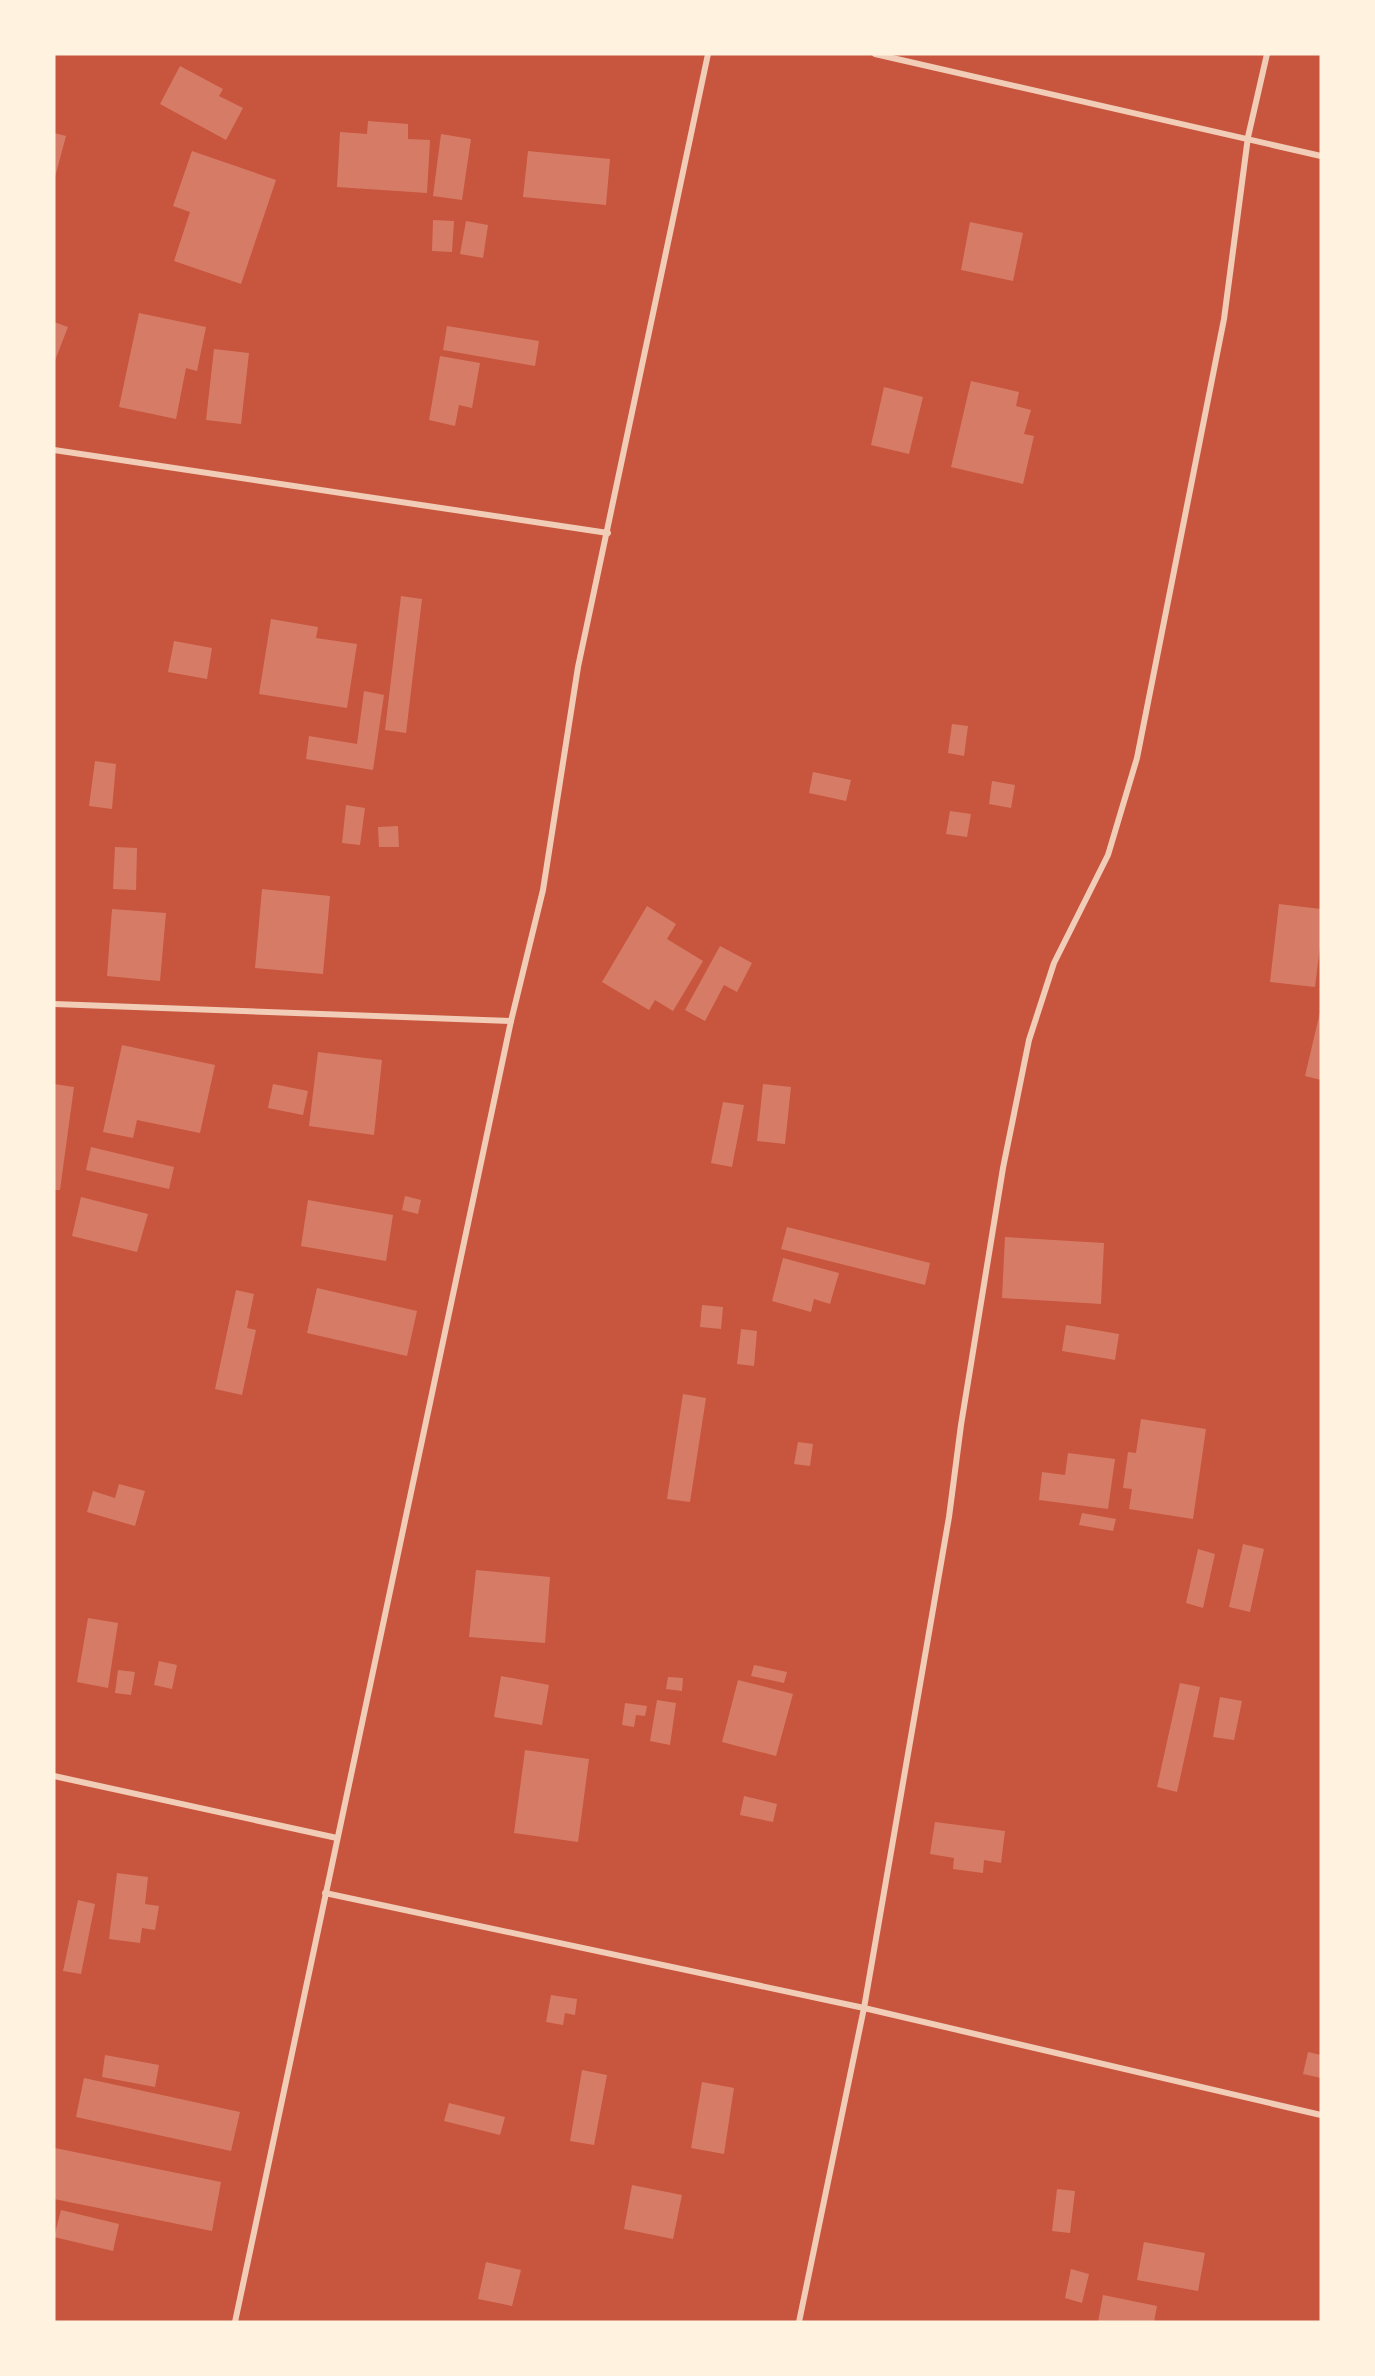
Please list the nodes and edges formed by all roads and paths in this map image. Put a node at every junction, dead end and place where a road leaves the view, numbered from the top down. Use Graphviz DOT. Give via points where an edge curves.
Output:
graph roads {
  1 [pos="708,54"];
  2 [pos="875,54"];
  3 [pos="1267,54"];
  4 [pos="1248,137"];
  5 [pos="1321,156"];
  6 [pos="54,450"];
  7 [pos="608,532"];
  8 [pos="54,1004"];
  9 [pos="511,1021"];
  10 [pos="54,1776"];
  11 [pos="337,1838"];
  12 [pos="325,1893"];
  13 [pos="864,2008"];
  14 [pos="1321,2115"];
  15 [pos="235,2322"];
  16 [pos="799,2322"];
  1 -- 7 [label="street"];
  2 -- 4 [label="street"];
  3 -- 4 [label="street"];
  4 -- 5 [label="street"];
  4 -- 13 [label="street" via="1224,319 1137,758 1108,855 1054,963 1029,1040 1003,1168 949,1517"];
  6 -- 7 [label="street"];
  7 -- 9 [label="street" via="578,668 543,890"];
  8 -- 9 [label="street"];
  9 -- 11 [label="street"];
  10 -- 11 [label="street"];
  11 -- 12 [label="street"];
  12 -- 13 [label="street"];
  12 -- 15 [label="street"];
  13 -- 14 [label="street"];
  13 -- 16 [label="street"];
}
